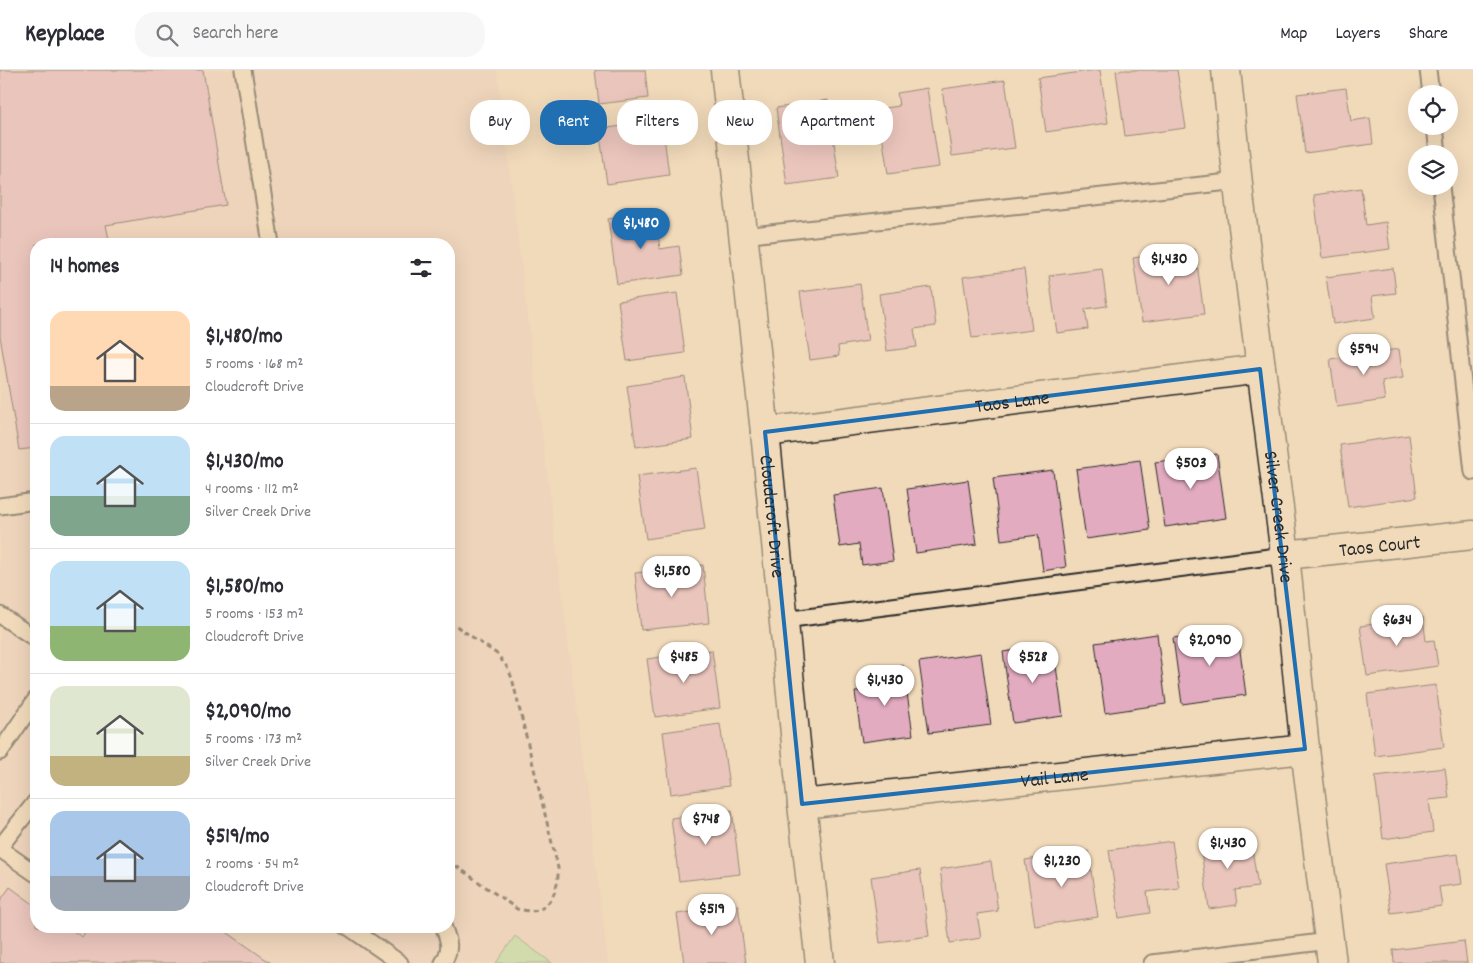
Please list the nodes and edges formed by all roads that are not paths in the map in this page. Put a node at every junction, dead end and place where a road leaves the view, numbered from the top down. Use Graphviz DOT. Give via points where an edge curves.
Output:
graph roads {
  1 [pos="243,70"];
  2 [pos="725,70"];
  3 [pos="1226,70"];
  4 [pos="1428,70"];
  5 [pos="1430,85"];
  6 [pos="1238,181"];
  7 [pos="1442,195"];
  8 [pos="744,236"];
  9 [pos="270,238"];
  10 [pos="1260,369"];
  11 [pos="765,432"];
  12 [pos="1473,472"];
  13 [pos="30,502"];
  14 [pos="0,506"];
  15 [pos="1473,535"];
  16 [pos="1285,555"];
  17 [pos="0,615"];
  18 [pos="784,620"];
  19 [pos="30,635"];
  20 [pos="30,708"];
  21 [pos="1305,749"];
  22 [pos="0,752"];
  23 [pos="802,804"];
  24 [pos="30,809"];
  25 [pos="0,848"];
  26 [pos="30,870"];
  27 [pos="357,933"];
  28 [pos="446,933"];
  29 [pos="1330,952"];
  30 [pos="400,963"];
  31 [pos="443,963"];
  32 [pos="820,963"];
  33 [pos="1152,963"];
  1 -- 9 [label="lane"];
  2 -- 8 [label="street, Cloudcroft Drive"];
  3 -- 6 [label="street, Silver Creek Drive"];
  4 -- 5 [label="lane"];
  6 -- 8 [label="lane"];
  6 -- 10 [label="street, Silver Creek Drive"];
  7 -- 12 [label="lane"];
  8 -- 11 [label="street, Cloudcroft Drive"];
  10 -- 11 [label="street, Taos Lane"];
  10 -- 16 [label="street, Silver Creek Drive"];
  11 -- 18 [label="street, Cloudcroft Drive"];
  13 -- 14 [label="lane"];
  15 -- 16 [label="street, Taos Court"];
  16 -- 18 [label="lane"];
  16 -- 21 [label="street, Silver Creek Drive"];
  17 -- 19 [label="lane"];
  18 -- 23 [label="street, Cloudcroft Drive"];
  20 -- 22 [label="lane"];
  21 -- 23 [label="street, Vail Lane"];
  21 -- 29 [label="street, Silver Creek Drive"];
  23 -- 32 [label="street, Cloudcroft Drive"];
  24 -- 25 [label="lane"];
  25 -- 26 [label="lane"];
  27 -- 30 [label="lane"];
  28 -- 31 [label="lane" via="449,942"];
  29 -- 33 [label="lane"];
}
